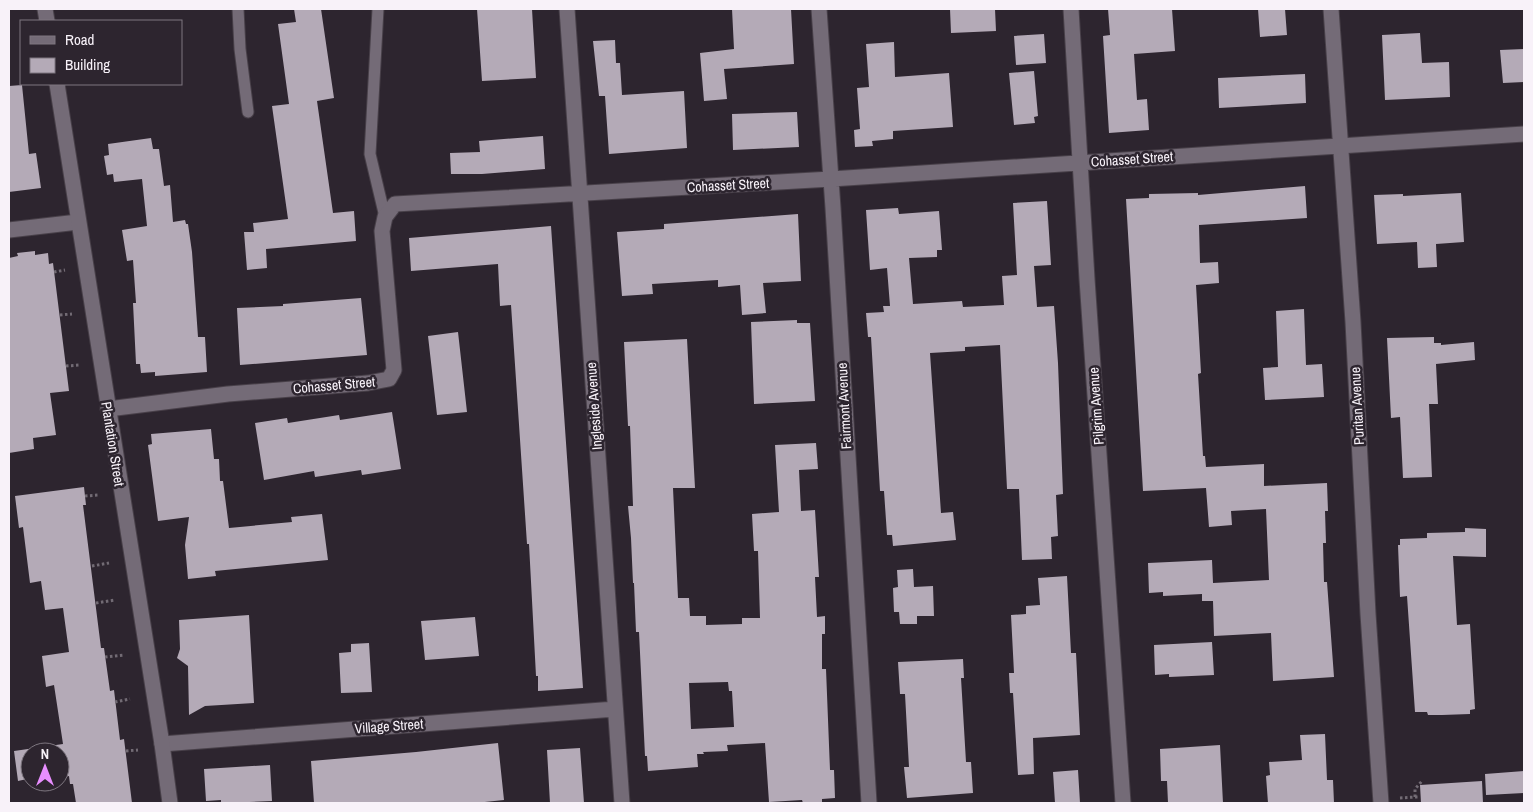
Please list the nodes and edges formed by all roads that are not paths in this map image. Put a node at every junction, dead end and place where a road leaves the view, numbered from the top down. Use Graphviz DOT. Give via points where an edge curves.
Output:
graph roads {
  1 [pos="238,9"];
  2 [pos="378,9"];
  3 [pos="567,9"];
  4 [pos="819,9"];
  5 [pos="1071,9"];
  6 [pos="1332,9"];
  7 [pos="57,85"];
  8 [pos="248,112"];
  9 [pos="1524,134"];
  10 [pos="1341,146"];
  11 [pos="1080,163"];
  12 [pos="830,179"];
  13 [pos="578,193"];
  14 [pos="386,217"];
  15 [pos="78,222"];
  16 [pos="9,230"];
  17 [pos="108,409"];
  18 [pos="615,709"];
  19 [pos="162,744"];
  20 [pos="170,803"];
  21 [pos="622,803"];
  22 [pos="869,803"];
  23 [pos="1123,803"];
  24 [pos="1381,803"];
  1 -- 8 [label="lane"];
  2 -- 14 [label="lane" via="370,154"];
  3 -- 13 [label="street, Ingleside Avenue"];
  4 -- 12 [label="street, Fairmont Avenue"];
  5 -- 11 [label="street, Pilgrim Avenue"];
  6 -- 10 [label="street, Puritan Avenue"];
  7 -- 15 [label="street, Plantation Street"];
  9 -- 10 [label="street, Cohasset Street"];
  10 -- 11 [label="street, Cohasset Street"];
  10 -- 24 [label="street, Puritan Avenue"];
  11 -- 12 [label="street, Cohasset Street"];
  11 -- 23 [label="street, Pilgrim Avenue"];
  12 -- 13 [label="street, Cohasset Street"];
  12 -- 22 [label="street, Fairmont Avenue"];
  13 -- 14 [label="street, Cohasset Street" via="395,204"];
  13 -- 18 [label="street, Ingleside Avenue"];
  14 -- 17 [label="street, Cohasset Street" via="382,231 394,370 389,380 228,394"];
  15 -- 16 [label="street"];
  15 -- 17 [label="street, Plantation Street"];
  17 -- 19 [label="street, Plantation Street"];
  18 -- 19 [label="street, Village Street"];
  18 -- 21 [label="street, Ingleside Avenue"];
  19 -- 20 [label="street, Plantation Street"];
}
